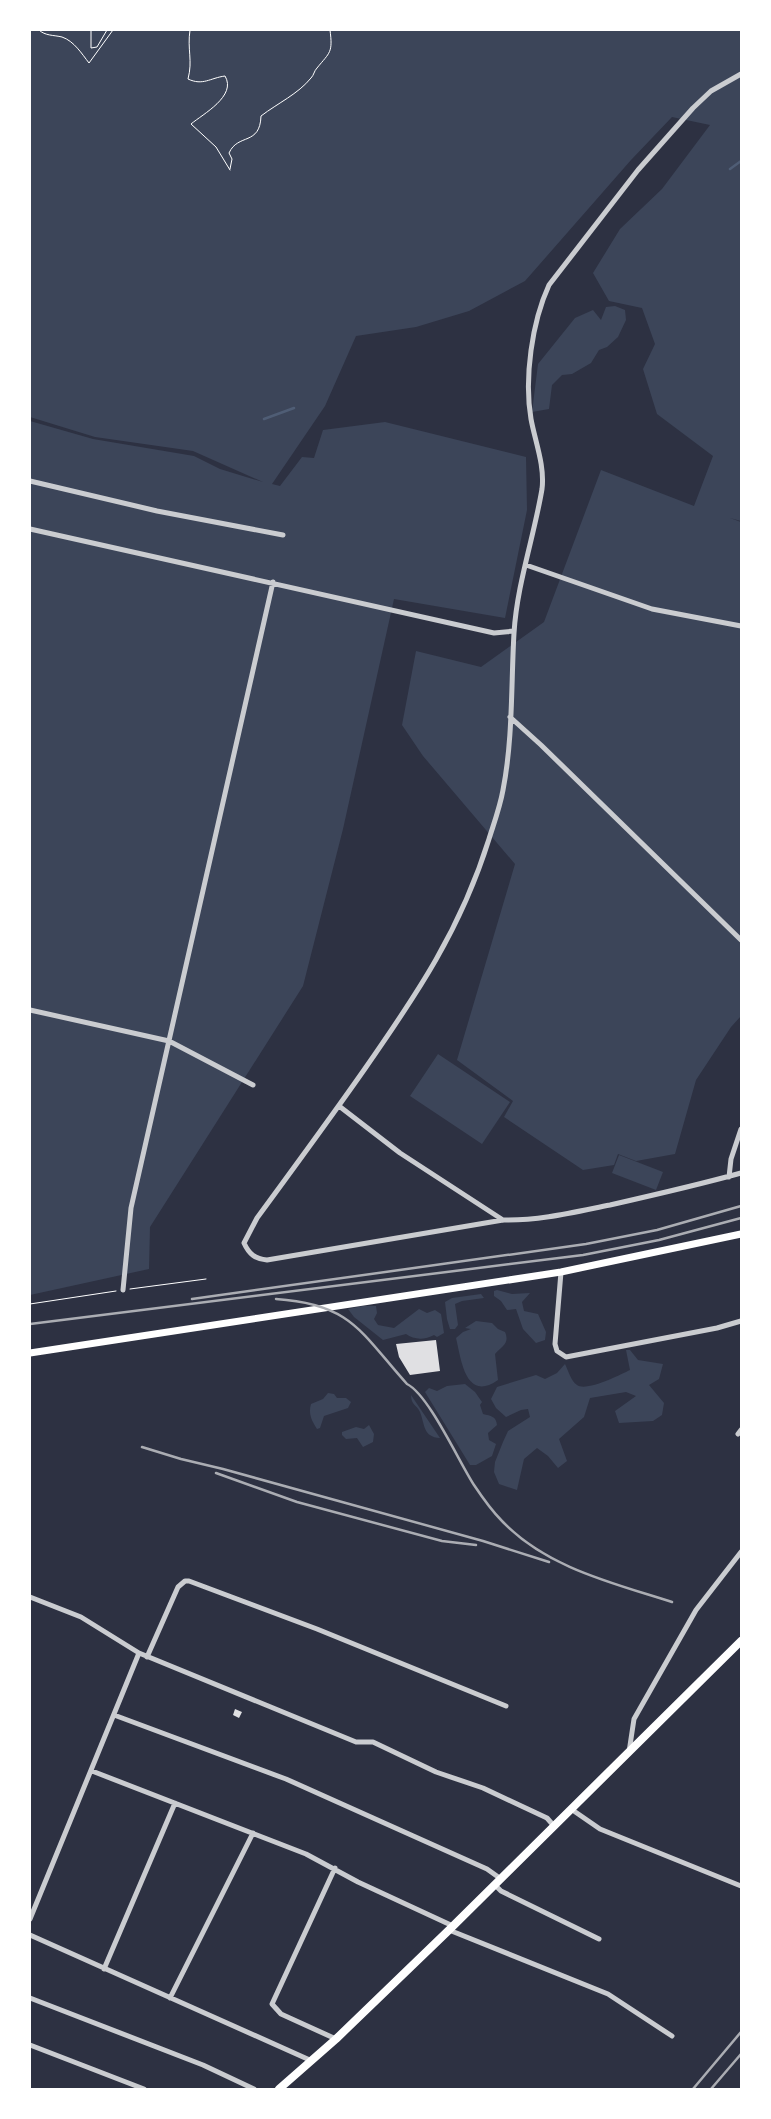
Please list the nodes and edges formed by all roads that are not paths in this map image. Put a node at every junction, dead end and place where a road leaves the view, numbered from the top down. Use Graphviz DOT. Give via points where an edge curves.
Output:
graph roads {
  1 [pos="741,74"];
  2 [pos="30,481"];
  3 [pos="30,529"];
  4 [pos="283,536"];
  5 [pos="526,565"];
  6 [pos="273,582"];
  7 [pos="741,626"];
  8 [pos="514,631"];
  9 [pos="510,717"];
  10 [pos="741,940"];
  11 [pos="30,1010"];
  12 [pos="169,1041"];
  13 [pos="252,1085"];
  14 [pos="339,1106"];
  15 [pos="741,1129"];
  16 [pos="741,1173"];
  17 [pos="729,1177"];
  18 [pos="503,1220"];
  19 [pos="741,1234"];
  20 [pos="561,1272"];
  21 [pos="124,1290"];
  22 [pos="741,1320"];
  23 [pos="30,1353"];
  24 [pos="741,1552"];
  25 [pos="30,1597"];
  26 [pos="741,1641"];
  27 [pos="139,1653"];
  28 [pos="147,1657"];
  29 [pos="506,1706"];
  30 [pos="114,1715"];
  31 [pos="629,1752"];
  32 [pos="92,1770"];
  33 [pos="175,1803"];
  34 [pos="571,1809"];
  35 [pos="554,1826"];
  36 [pos="253,1833"];
  37 [pos="335,1868"];
  38 [pos="498,1882"];
  39 [pos="741,1886"];
  40 [pos="30,1919"];
  41 [pos="451,1928"];
  42 [pos="30,1935"];
  43 [pos="599,1939"];
  44 [pos="104,1969"];
  45 [pos="30,1998"];
  46 [pos="170,1998"];
  47 [pos="672,2036"];
  48 [pos="336,2039"];
  49 [pos="30,2045"];
  50 [pos="312,2061"];
  51 [pos="144,2089"];
  52 [pos="254,2089"];
  53 [pos="279,2089"];
  1 -- 5 [label="street" via="711,91 638,170 558,272 542,299 530,369 530,415 543,475"];
  2 -- 4 [label="street"];
  3 -- 6 [label="street"];
  5 -- 7 [label="street" via="652,609"];
  5 -- 8 [label="street"];
  6 -- 8 [label="street" via="494,633"];
  6 -- 12 [label="street"];
  8 -- 9 [label="street"];
  9 -- 10 [label="street"];
  9 -- 14 [label="street" via="503,790 478,874 460,915 412,1002"];
  11 -- 12 [label="street"];
  12 -- 13 [label="street"];
  12 -- 21 [label="street" via="130,1208"];
  14 -- 18 [label="street" via="400,1153"];
  14 -- 18 [label="street" via="257,1218 244,1243 256,1258 267,1260"];
  15 -- 17 [label="street"];
  16 -- 17 [label="street"];
  17 -- 18 [label="street" via="570,1213"];
  19 -- 20 [label="main road"];
  20 -- 22 [label="street" via="555,1344 557,1351 566,1357 717,1328"];
  20 -- 23 [label="main road"];
  24 -- 31 [label="street" via="696,1610 634,1719"];
  25 -- 27 [label="street" via="81,1617"];
  26 -- 31 [label="main road"];
  27 -- 28 [label="street"];
  27 -- 30 [label="street"];
  28 -- 29 [label="street" via="178,1587 189,1580"];
  28 -- 35 [label="street" via="356,1742 373,1742 436,1772 483,1788 546,1818"];
  30 -- 32 [label="street"];
  30 -- 38 [label="street" via="286,1779 488,1869"];
  31 -- 34 [label="main road"];
  32 -- 33 [label="street"];
  32 -- 40 [label="street"];
  33 -- 36 [label="street"];
  33 -- 44 [label="street"];
  34 -- 35 [label="main road"];
  34 -- 39 [label="street" via="600,1829"];
  35 -- 38 [label="main road"];
  36 -- 37 [label="street"];
  36 -- 46 [label="street"];
  37 -- 41 [label="street"];
  37 -- 48 [label="street" via="272,2004 281,2014"];
  38 -- 41 [label="main road"];
  38 -- 43 [label="street" via="501,1891"];
  41 -- 47 [label="street" via="608,1994"];
  41 -- 48 [label="main road"];
  42 -- 44 [label="street"];
  44 -- 46 [label="street"];
  45 -- 52 [label="street"];
  46 -- 50 [label="street"];
  48 -- 50 [label="main road"];
  49 -- 51 [label="street"];
  50 -- 53 [label="main road"];
}
